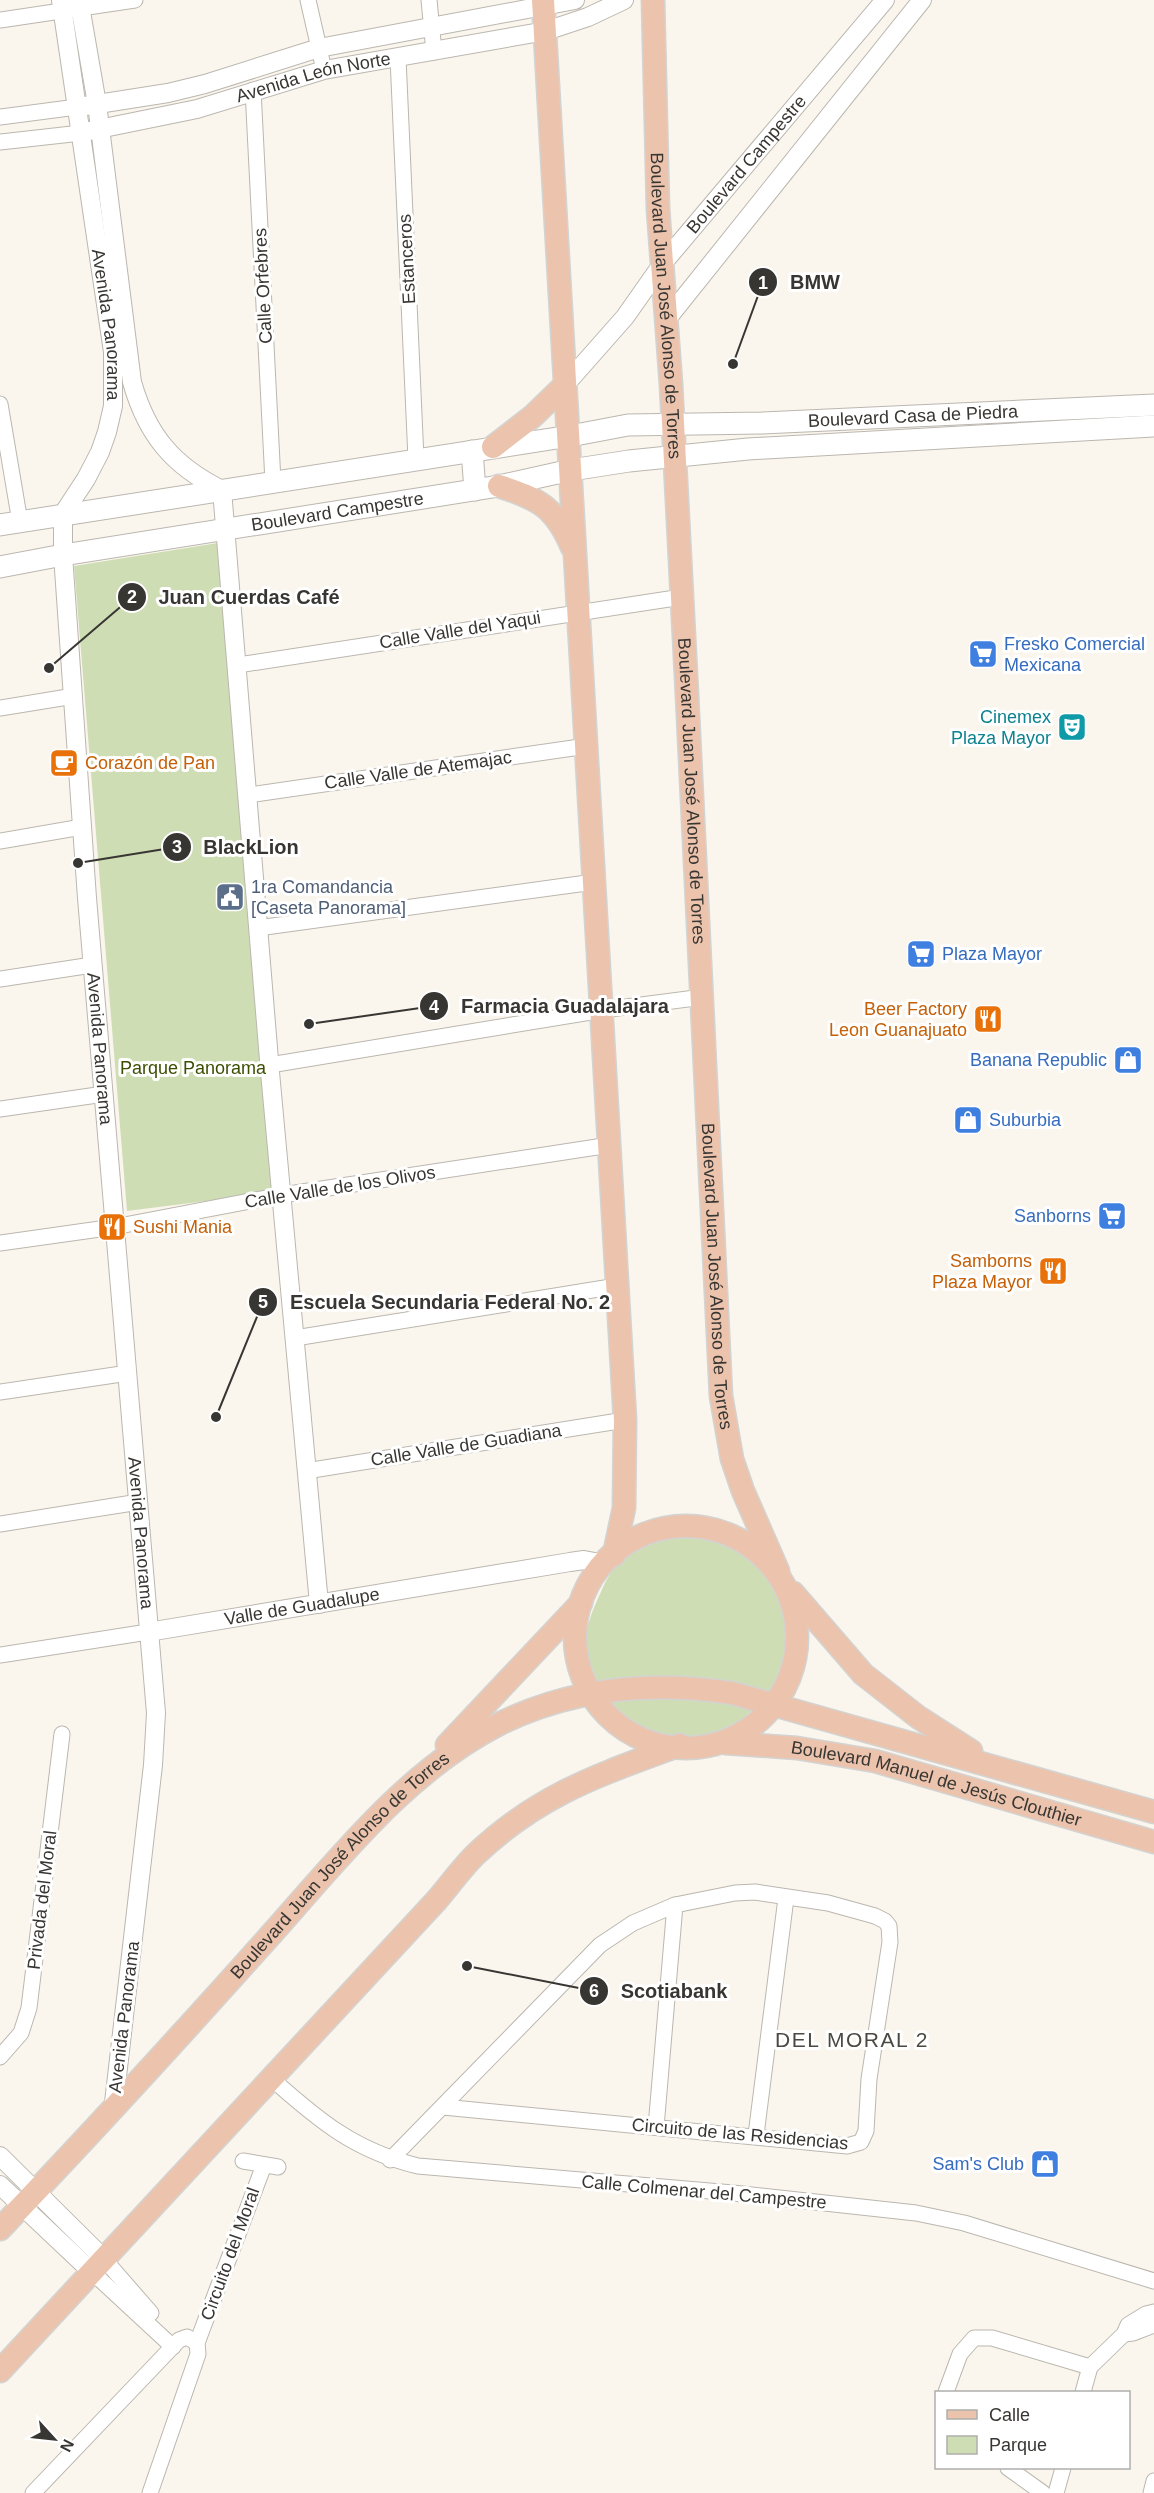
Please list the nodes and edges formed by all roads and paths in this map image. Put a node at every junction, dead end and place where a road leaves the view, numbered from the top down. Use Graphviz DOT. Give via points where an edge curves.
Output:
graph roads {
  1 [pos="135,0"];
  2 [pos="308,0"];
  3 [pos="429,0"];
  4 [pos="624,0"];
  5 [pos="653,0"];
  6 [pos="885,0"];
  7 [pos="922,0"];
  8 [pos="557,3"];
  9 [pos="71,5"];
  10 [pos="0,20"];
  11 [pos="568,25"];
  12 [pos="432,27"];
  13 [pos="546,31"];
  14 [pos="319,48"];
  15 [pos="434,52"];
  16 [pos="398,58"];
  17 [pos="324,70"];
  18 [pos="254,90"];
  19 [pos="97,104"];
  20 [pos="77,107"];
  21 [pos="0,117"];
  22 [pos="99,129"];
  23 [pos="81,133"];
  24 [pos="0,142"];
  25 [pos="663,263"];
  26 [pos="667,319"];
  27 [pos="565,385"];
  28 [pos="0,404"];
  29 [pos="1154,405"];
  30 [pos="1029,411"];
  31 [pos="672,423"];
  32 [pos="1154,426"];
  33 [pos="1029,433"];
  34 [pos="570,436"];
  35 [pos="482,449"];
  36 [pos="674,457"];
  37 [pos="416,459"];
  38 [pos="571,470"];
  39 [pos="273,482"];
  40 [pos="499,486"];
  41 [pos="222,490"];
  42 [pos="475,490"];
  43 [pos="63,514"];
  44 [pos="10,523"];
  45 [pos="225,530"];
  46 [pos="63,555"];
  47 [pos="577,558"];
  48 [pos="0,567"];
  49 [pos="681,597"];
  50 [pos="579,612"];
  51 [pos="238,665"];
  52 [pos="74,696"];
  53 [pos="0,708"];
  54 [pos="587,746"];
  55 [pos="249,795"];
  56 [pos="82,827"];
  57 [pos="0,841"];
  58 [pos="594,882"];
  59 [pos="258,928"];
  60 [pos="92,965"];
  61 [pos="0,979"];
  62 [pos="703,997"];
  63 [pos="603,1010"];
  64 [pos="270,1065"];
  65 [pos="104,1094"];
  66 [pos="0,1109"];
  67 [pos="610,1145"];
  68 [pos="282,1195"];
  69 [pos="114,1227"];
  70 [pos="0,1243"];
  71 [pos="617,1286"];
  72 [pos="295,1338"];
  73 [pos="128,1373"];
  74 [pos="0,1392"];
  75 [pos="625,1420"];
  76 [pos="306,1470"];
  77 [pos="139,1502"];
  78 [pos="0,1524"];
  79 [pos="609,1559"];
  80 [pos="782,1577"];
  81 [pos="584,1600"];
  82 [pos="319,1604"];
  83 [pos="148,1632"];
  84 [pos="0,1655"];
  85 [pos="589,1694"];
  86 [pos="776,1704"];
  87 [pos="62,1734"];
  88 [pos="714,1742"];
  89 [pos="680,1745"];
  90 [pos="1003,1769"];
  91 [pos="397,1796"];
  92 [pos="1154,1812"];
  93 [pos="1154,1842"];
  94 [pos="786,1898"];
  95 [pos="675,1905"];
  96 [pos="0,2057"];
  97 [pos="271,2078"];
  98 [pos="443,2108"];
  99 [pos="113,2110"];
  100 [pos="656,2127"];
  101 [pos="756,2135"];
  102 [pos="0,2156"];
  103 [pos="243,2160"];
  104 [pos="390,2160"];
  105 [pos="0,2185"];
  106 [pos="29,2199"];
  107 [pos="0,2229"];
  108 [pos="94,2262"];
  109 [pos="1154,2281"];
  110 [pos="1154,2312"];
  111 [pos="1154,2325"];
  112 [pos="1124,2334"];
  113 [pos="176,2343"];
  114 [pos="197,2343"];
  115 [pos="1090,2367"];
  116 [pos="0,2371"];
  117 [pos="946,2391"];
  118 [pos="1083,2391"];
  119 [pos="1009,2469"];
  120 [pos="1063,2469"];
  121 [pos="1154,2481"];
  122 [pos="33,2493"];
  123 [pos="150,2493"];
  124 [pos="1043,2493"];
  125 [pos="1056,2493"];
  126 [pos="1151,2493"];
  1 -- 9 [label="street"];
  2 -- 14 [label="street"];
  3 -- 12 [label="street"];
  4 -- 11 [label="street, Avenida León Norte"];
  5 -- 25 [label="main road, Boulevard Juan José Alonso de Torres"];
  6 -- 25 [label="street, Boulevard Campestre"];
  7 -- 26 [label="street, Boulevard Campestre"];
  8 -- 11 [label="street"];
  8 -- 12 [label="street, Avenida León Norte"];
  8 -- 13 [label="main road"];
  9 -- 10 [label="street"];
  9 -- 19 [label="street, Avenida Panorama"];
  9 -- 20 [label="street, Avenida Panorama"];
  11 -- 13 [label="street, Avenida León Norte"];
  12 -- 14 [label="street, Avenida León Norte"];
  12 -- 15 [label="street"];
  13 -- 15 [label="street, Avenida León Norte"];
  13 -- 27 [label="main road"];
  14 -- 17 [label="street"];
  14 -- 19 [label="street, Avenida León Norte" via="196,86"];
  15 -- 16 [label="street, Avenida León Norte"];
  16 -- 17 [label="street, Avenida León Norte"];
  16 -- 37 [label="street, Estanceros"];
  17 -- 18 [label="street, Avenida León Norte"];
  18 -- 22 [label="street, Avenida León Norte" via="197,108"];
  18 -- 39 [label="street, Calle Orfebres"];
  19 -- 20 [label="street, Avenida León Norte"];
  19 -- 22 [label="street, Avenida Panorama"];
  20 -- 21 [label="street, Avenida León Norte"];
  20 -- 23 [label="street, Avenida Panorama"];
  22 -- 23 [label="street, Avenida León Norte"];
  22 -- 41 [label="street, Avenida Panorama" via="132,382 139,408 174,459"];
  23 -- 24 [label="street, Avenida León Norte"];
  23 -- 43 [label="street, Avenida Panorama" via="113,352 113,406 100,452"];
  25 -- 26 [label="main road, Boulevard Juan José Alonso de Torres"];
  25 -- 27 [label="street, Boulevard Campestre" via="625,317"];
  26 -- 31 [label="main road, Boulevard Juan José Alonso de Torres"];
  27 -- 34 [label="main road"];
  27 -- 35 [label="main road" via="533,417"];
  28 -- 44 [label="street"];
  29 -- 30 [label="main road, Boulevard Casa de Piedra"];
  30 -- 31 [label="main road, Boulevard Casa de Piedra" via="762,423"];
  30 -- 33 [label="main road"];
  31 -- 34 [label="main road" via="628,425"];
  31 -- 36 [label="main road, Boulevard Juan José Alonso de Torres"];
  32 -- 33 [label="main road, Boulevard Casa de Piedra"];
  33 -- 36 [label="main road, Boulevard Casa de Piedra"];
  34 -- 35 [label="main road"];
  34 -- 38 [label="main road"];
  35 -- 37 [label="main road"];
  35 -- 42 [label="main road"];
  36 -- 38 [label="main road, Boulevard Campestre"];
  36 -- 49 [label="main road, Boulevard Juan José Alonso de Torres"];
  37 -- 39 [label="main road"];
  38 -- 40 [label="main road, Boulevard Campestre"];
  38 -- 47 [label="main road"];
  39 -- 41 [label="main road"];
  40 -- 42 [label="main road, Boulevard Campestre"];
  40 -- 47 [label="main road" via="536,500 553,513 563,524"];
  41 -- 43 [label="main road"];
  41 -- 45 [label="street"];
  42 -- 45 [label="main road, Boulevard Campestre"];
  43 -- 44 [label="main road"];
  43 -- 46 [label="street, Avenida Panorama"];
  45 -- 46 [label="main road, Boulevard Campestre"];
  45 -- 51 [label="street"];
  46 -- 48 [label="main road, Boulevard Campestre"];
  46 -- 52 [label="street, Avenida Panorama"];
  47 -- 50 [label="main road"];
  49 -- 50 [label="street, Calle Valle del Yaqui"];
  49 -- 62 [label="main road, Boulevard Juan José Alonso de Torres"];
  50 -- 51 [label="street, Calle Valle del Yaqui"];
  50 -- 54 [label="main road"];
  51 -- 55 [label="street"];
  52 -- 53 [label="street"];
  52 -- 56 [label="street, Avenida Panorama"];
  54 -- 55 [label="street, Calle Valle de Atemajac"];
  54 -- 58 [label="main road"];
  55 -- 59 [label="street"];
  56 -- 57 [label="street"];
  56 -- 60 [label="street, Avenida Panorama"];
  58 -- 59 [label="street"];
  58 -- 63 [label="main road"];
  59 -- 64 [label="street"];
  60 -- 61 [label="street"];
  60 -- 65 [label="street, Avenida Panorama"];
  62 -- 63 [label="street"];
  62 -- 80 [label="main road, Boulevard Juan José Alonso de Torres" via="721,1396 726,1431 743,1491"];
  63 -- 64 [label="street"];
  63 -- 67 [label="main road"];
  64 -- 68 [label="street"];
  65 -- 66 [label="street"];
  65 -- 69 [label="street, Avenida Panorama"];
  67 -- 68 [label="street, Calle Valle de los Olivos"];
  67 -- 71 [label="main road"];
  68 -- 69 [label="street, Calle Valle de los Olivos"];
  68 -- 72 [label="street"];
  69 -- 70 [label="street, Calle Valle de los Olivos"];
  69 -- 73 [label="street, Avenida Panorama"];
  71 -- 72 [label="street"];
  71 -- 75 [label="main road"];
  72 -- 76 [label="street"];
  73 -- 74 [label="street"];
  73 -- 77 [label="street, Avenida Panorama"];
  75 -- 76 [label="street, Calle Valle de Guadiana"];
  75 -- 79 [label="main road" via="624,1508"];
  76 -- 82 [label="street"];
  77 -- 78 [label="street"];
  77 -- 83 [label="street, Avenida Panorama"];
  79 -- 80 [label="main road" via="645,1534 681,1525 699,1526 743,1542"];
  79 -- 81 [label="main road"];
  79 -- 82 [label="street, Valle de Guadalupe" via="570,1562"];
  80 -- 86 [label="main road" via="795,1606 796,1654"];
  80 -- 90 [label="main road" via="863,1674 946,1737"];
  81 -- 85 [label="main road" via="574,1636 579,1670"];
  81 -- 91 [label="main road"];
  82 -- 83 [label="street, Valle de Guadalupe"];
  83 -- 84 [label="street, Valle de Guadalupe"];
  83 -- 99 [label="street, Avenida Panorama" via="155,1738"];
  85 -- 86 [label="main road, Boulevard Juan José Alonso de Torres" via="643,1687 680,1688"];
  85 -- 89 [label="main road" via="599,1712 628,1731 652,1742"];
  85 -- 91 [label="main road, Boulevard Juan José Alonso de Torres" via="543,1705 499,1724 462,1746"];
  86 -- 88 [label="main road" via="744,1732"];
  86 -- 90 [label="main road, Boulevard Manuel de Jesús Clouthier"];
  87 -- 96 [label="street, Privada del Moral" via="29,2008 21,2033"];
  88 -- 89 [label="main road"];
  88 -- 93 [label="main road, Boulevard Manuel de Jesús Clouthier" via="766,1744 875,1761"];
  89 -- 97 [label="main road" via="579,1783 522,1815 473,1857"];
  90 -- 92 [label="main road, Boulevard Manuel de Jesús Clouthier"];
  91 -- 99 [label="main road, Boulevard Juan José Alonso de Torres"];
  94 -- 95 [label="street, Circuito de las Residencias" via="735,1893"];
  94 -- 101 [label="street"];
  94 -- 101 [label="street, Circuito de las Residencias" via="874,1916 889,1926 890,1942 868,2079 866,2131 861,2142 847,2146"];
  95 -- 98 [label="street, Circuito de las Residencias" via="633,1923 600,1945"];
  95 -- 100 [label="street"];
  97 -- 104 [label="street, Calle Colmenar del Campestre" via="332,2130"];
  97 -- 108 [label="main road"];
  98 -- 100 [label="street, Circuito de las Residencias"];
  98 -- 104 [label="street, Circuito de las Residencias"];
  99 -- 106 [label="main road, Boulevard Juan José Alonso de Torres"];
  100 -- 101 [label="street, Circuito de las Residencias"];
  102 -- 106 [label="street"];
  103 -- 114 [label="street, Circuito del Moral" via="271,2166"];
  104 -- 109 [label="street, Calle Colmenar del Campestre" via="418,2166 915,2213 964,2223"];
  105 -- 106 [label="street"];
  106 -- 107 [label="main road, Boulevard Juan José Alonso de Torres"];
  106 -- 108 [label="street" via="53,2235"];
  106 -- 108 [label="street" via="63,2219"];
  108 -- 113 [label="street"];
  108 -- 116 [label="main road"];
  110 -- 112 [label="street" via="1128,2325"];
  111 -- 112 [label="street"];
  112 -- 115 [label="street"];
  113 -- 114 [label="street, Circuito del Moral" via="187,2337"];
  113 -- 122 [label="street"];
  114 -- 123 [label="street, Circuito del Moral" via="198,2354"];
  115 -- 117 [label="street" via="992,2338 974,2338 960,2354"];
  115 -- 118 [label="street"];
  119 -- 124 [label="street"];
  120 -- 125 [label="street"];
  121 -- 126 [label="street"];
}
